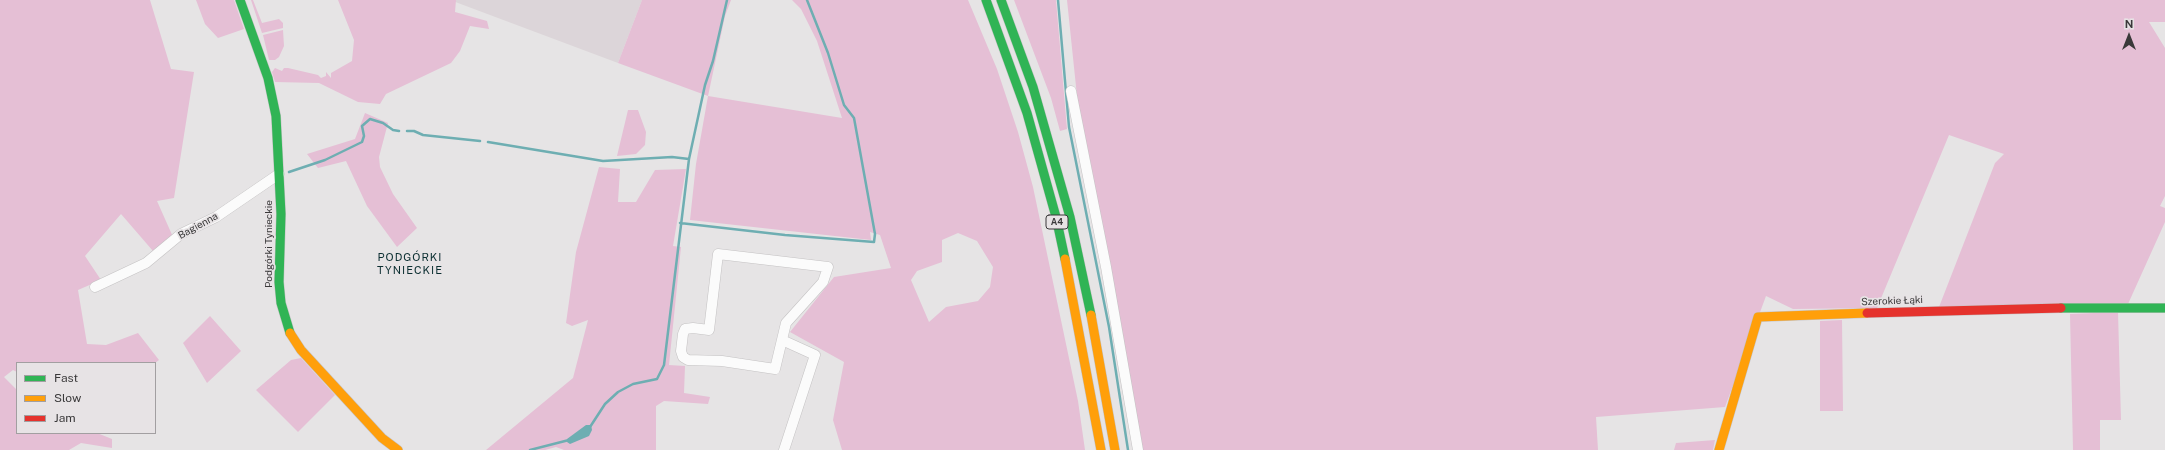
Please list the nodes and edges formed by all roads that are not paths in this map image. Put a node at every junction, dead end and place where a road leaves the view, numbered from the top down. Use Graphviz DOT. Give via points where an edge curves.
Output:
graph roads {
  1 [pos="240,0"];
  2 [pos="986,0"];
  3 [pos="1001,0"];
  4 [pos="1071,91"];
  5 [pos="279,174"];
  6 [pos="95,287"];
  7 [pos="2165,308"];
  8 [pos="782,340"];
  9 [pos="398,450"];
  10 [pos="784,450"];
  11 [pos="1101,450"];
  12 [pos="1115,450"];
  13 [pos="1138,450"];
  14 [pos="1719,450"];
  1 -- 5 [label="main road, Podgórki Tynieckie" via="269,83 276,116"];
  2 -- 11 [label="main road, A4" via="1025,107 1056,218"];
  3 -- 12 [label="main road, A4" via="1033,87 1070,216"];
  4 -- 13 [label="street" via="1106,267"];
  5 -- 6 [label="street, Bagienna" via="216,217 181,234 146,263"];
  5 -- 9 [label="main road, Podgórki Tynieckie" via="279,282 288,330 301,350 382,438"];
  7 -- 14 [label="main road, Szerokie Łąki" via="2020,308 1758,317"];
  8 -- 8 [label="street" via="786,322 823,282 828,267 718,254 709,330 685,329 681,351 683,356 688,360 722,361 775,369"];
  8 -- 10 [label="street" via="815,355"];
}
